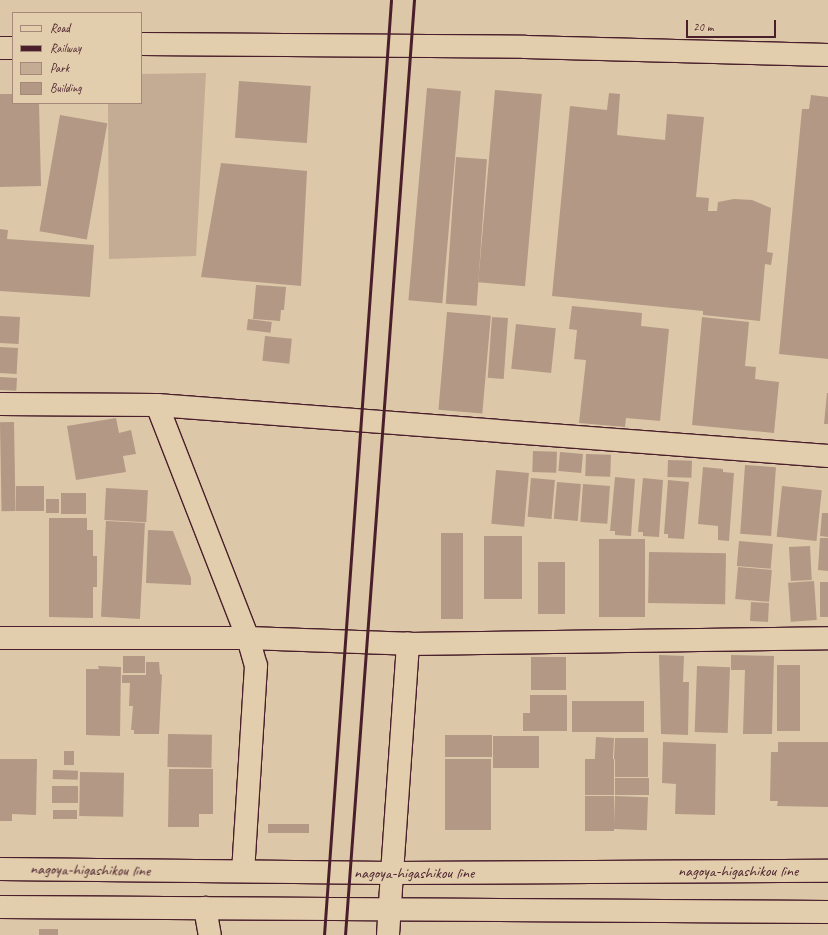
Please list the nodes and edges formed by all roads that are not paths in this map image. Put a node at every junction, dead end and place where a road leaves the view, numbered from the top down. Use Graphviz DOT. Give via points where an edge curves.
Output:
graph roads {
  1 [pos="142,44"];
  2 [pos="0,48"];
  3 [pos="12,48"];
  4 [pos="828,55"];
  5 [pos="0,404"];
  6 [pos="157,405"];
  7 [pos="828,456"];
  8 [pos="0,638"];
  9 [pos="248,638"];
  10 [pos="828,638"];
  11 [pos="408,644"];
  12 [pos="0,869"];
  13 [pos="243,871"];
  14 [pos="828,871"];
  15 [pos="392,873"];
  16 [pos="0,907"];
  17 [pos="205,908"];
  18 [pos="390,909"];
  19 [pos="828,912"];
  20 [pos="210,935"];
  21 [pos="388,935"];
  1 -- 4 [label="street" via="525,47"];
  2 -- 3 [label="street"];
  5 -- 6 [label="street"];
  6 -- 7 [label="street"];
  6 -- 9 [label="street"];
  8 -- 9 [label="street"];
  9 -- 11 [label="street"];
  9 -- 13 [label="street" via="256,666"];
  10 -- 11 [label="street"];
  11 -- 15 [label="street"];
  12 -- 13 [label="street, nagoya-higashikou line"];
  13 -- 15 [label="street, nagoya-higashikou line"];
  14 -- 15 [label="street, nagoya-higashikou line"];
  15 -- 18 [label="street"];
  16 -- 17 [label="street"];
  17 -- 18 [label="street"];
  17 -- 20 [label="street"];
  18 -- 19 [label="street"];
  18 -- 21 [label="street"];
}
